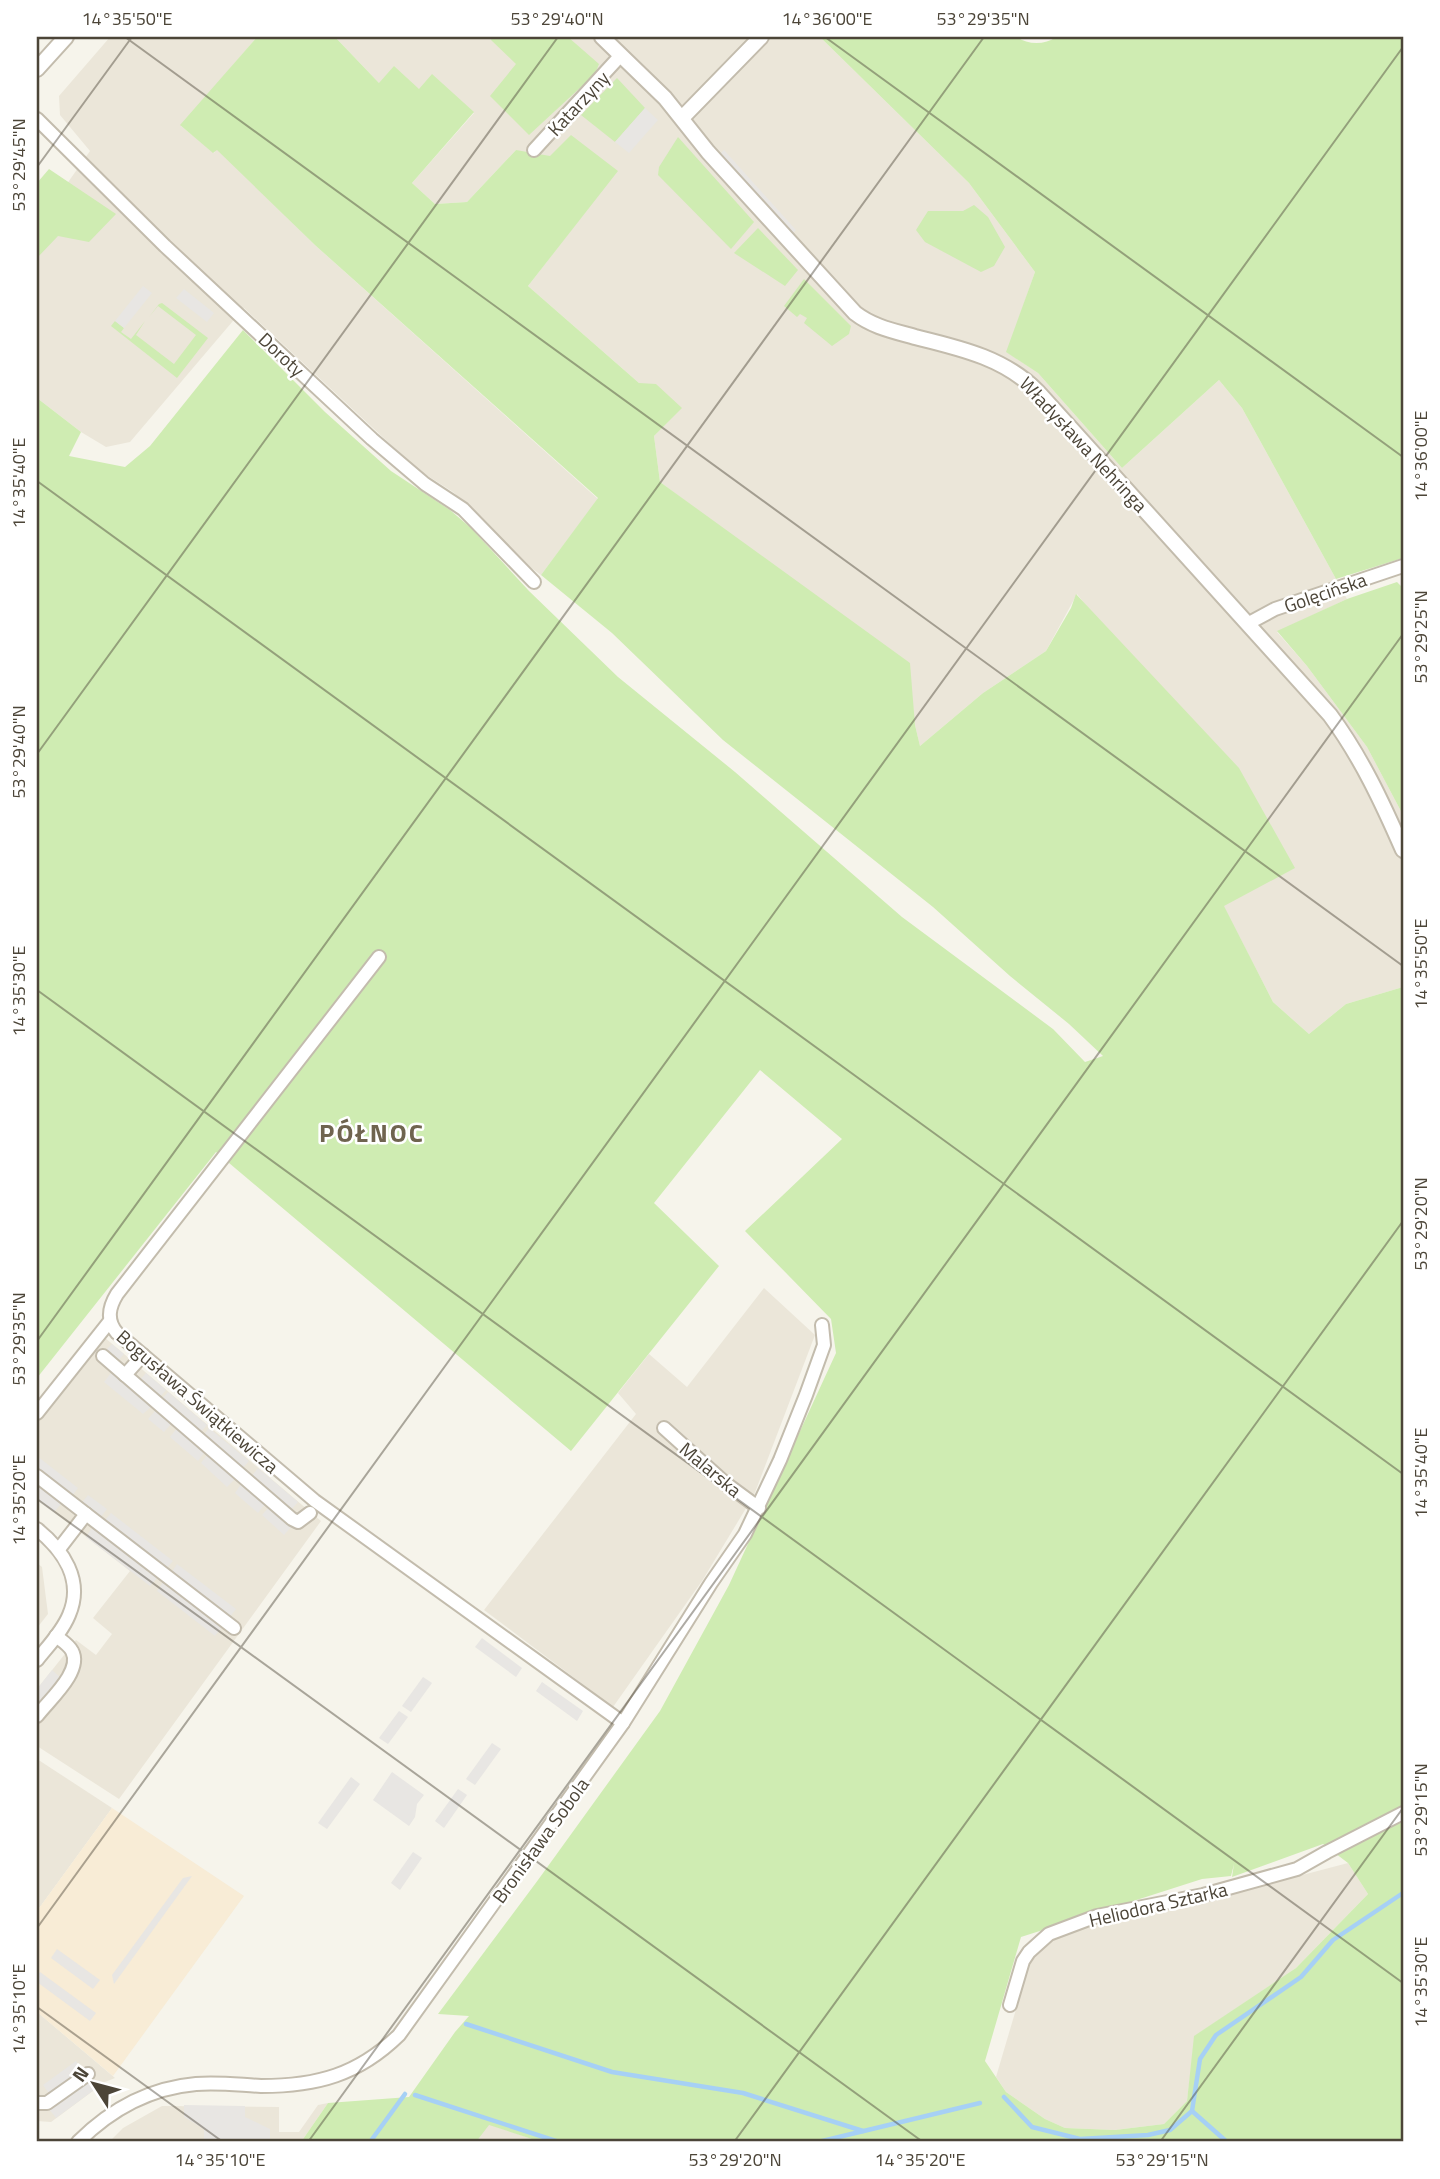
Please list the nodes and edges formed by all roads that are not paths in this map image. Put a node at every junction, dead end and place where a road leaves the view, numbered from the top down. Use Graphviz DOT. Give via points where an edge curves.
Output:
graph roads {
  1 [pos="66,37"];
  2 [pos="602,37"];
  3 [pos="761,37"];
  4 [pos="621,55"];
  5 [pos="37,69"];
  6 [pos="682,118"];
  7 [pos="37,119"];
  8 [pos="534,149"];
  9 [pos="1403,566"];
  10 [pos="534,582"];
  11 [pos="1249,623"];
  12 [pos="1403,850"];
  13 [pos="379,957"];
  14 [pos="110,1321"];
  15 [pos="822,1325"];
  16 [pos="143,1355"];
  17 [pos="103,1356"];
  18 [pos="125,1376"];
  19 [pos="37,1413"];
  20 [pos="664,1428"];
  21 [pos="37,1476"];
  22 [pos="758,1508"];
  23 [pos="310,1513"];
  24 [pos="86,1514"];
  25 [pos="37,1530"];
  26 [pos="59,1549"];
  27 [pos="234,1629"];
  28 [pos="56,1636"];
  29 [pos="37,1660"];
  30 [pos="37,1716"];
  31 [pos="623,1723"];
  32 [pos="1403,1813"];
  33 [pos="1010,2005"];
  34 [pos="88,2074"];
  35 [pos="37,2103"];
  36 [pos="78,2142"];
  1 -- 5 [label="street"];
  2 -- 4 [label="street, Władysława Nehringa"];
  3 -- 6 [label="street"];
  4 -- 6 [label="street, Władysława Nehringa"];
  4 -- 8 [label="street, Katarzyny"];
  6 -- 11 [label="street, Władysława Nehringa" via="857,315 883,328 990,358 1027,382"];
  7 -- 10 [label="street, Doroty" via="372,439 463,509"];
  9 -- 11 [label="street, Golęcińska" via="1275,609"];
  11 -- 12 [label="street, Władysława Nehringa" via="1351,743"];
  13 -- 14 [label="street, Bogusława Świątkiewicza" via="117,1294"];
  14 -- 16 [label="street, Bogusława Świątkiewicza"];
  14 -- 19 [label="street"];
  15 -- 22 [label="street, Bronisława Sobola" via="824,1345"];
  16 -- 18 [label="street"];
  16 -- 31 [label="street, Bogusława Świątkiewicza" via="315,1501"];
  17 -- 18 [label="street"];
  18 -- 23 [label="street" via="292,1519 298,1522"];
  20 -- 22 [label="street, Malarska"];
  21 -- 24 [label="street"];
  22 -- 31 [label="street, Bronisława Sobola"];
  24 -- 26 [label="street"];
  24 -- 27 [label="street"];
  25 -- 26 [label="street"];
  26 -- 28 [label="street" via="74,1594 71,1613"];
  28 -- 29 [label="street"];
  28 -- 30 [label="street" via="71,1648 73,1671"];
  31 -- 36 [label="street, Bronisława Sobola" via="413,2017 381,2052 351,2070 314,2082 198,2084 157,2092 111,2113"];
  32 -- 33 [label="street, Heliodora Sztarka" via="1297,1869 1203,1895 1097,1916 1049,1934 1023,1961"];
  34 -- 35 [label="street" via="47,2103"];
}
